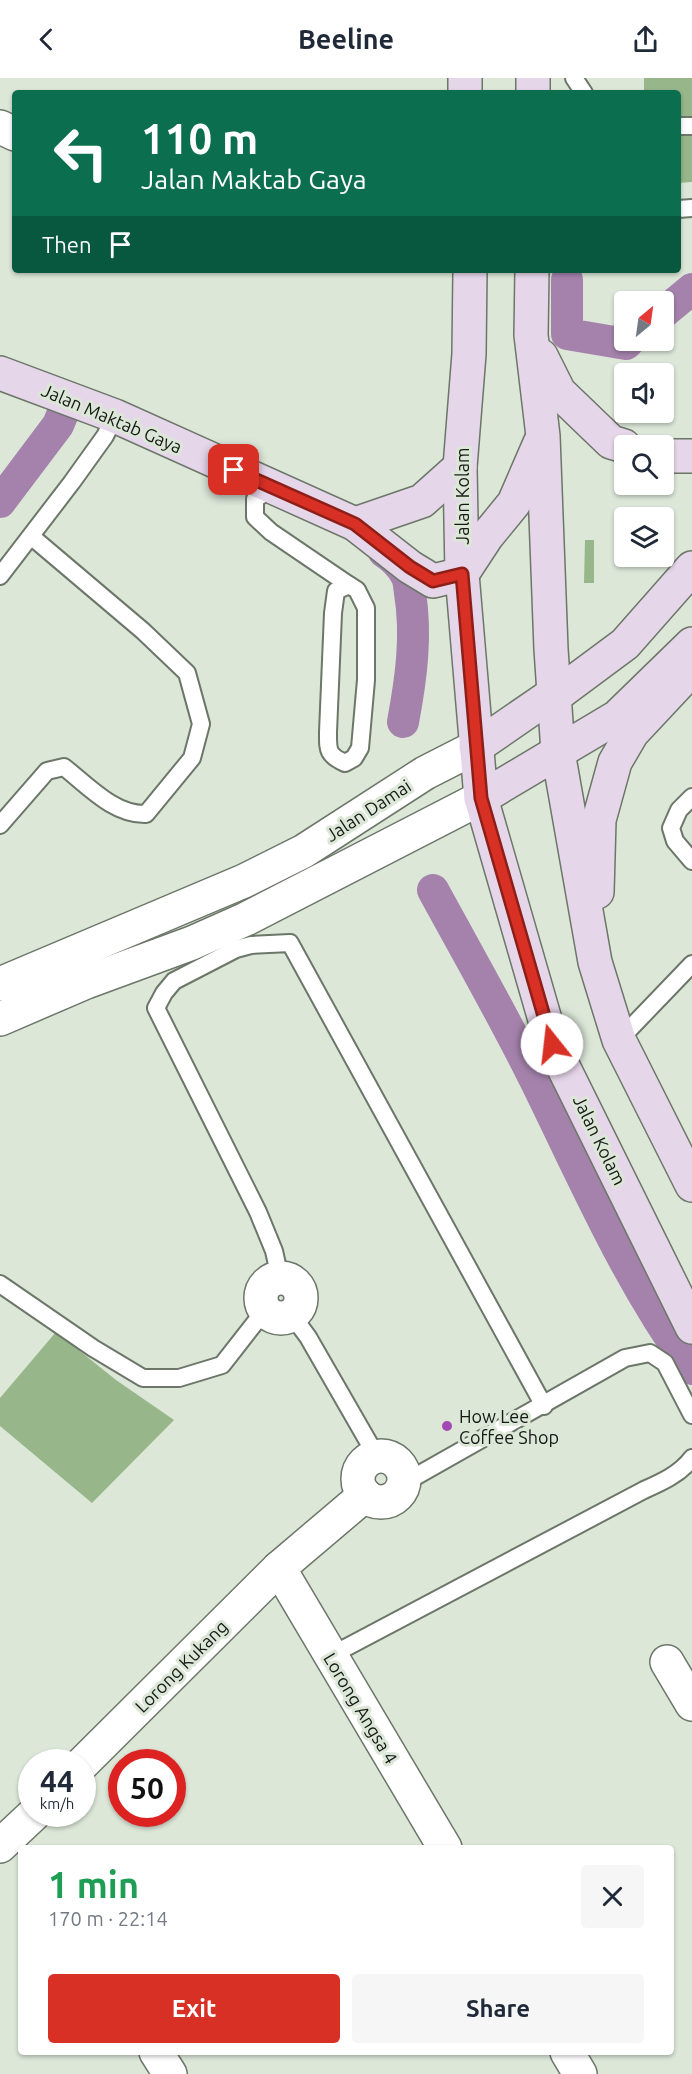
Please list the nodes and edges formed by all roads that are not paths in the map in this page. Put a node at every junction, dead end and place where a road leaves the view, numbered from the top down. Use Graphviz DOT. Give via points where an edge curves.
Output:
graph roads {
  1 [pos="470,273"];
  2 [pos="533,273"];
  3 [pos="531,335"];
  4 [pos="0,372"];
  5 [pos="115,416"];
  6 [pos="543,436"];
  7 [pos="614,443"];
  8 [pos="674,456"];
  9 [pos="692,456"];
  10 [pos="460,467"];
  11 [pos="273,488"];
  12 [pos="355,524"];
  13 [pos="32,537"];
  14 [pos="692,568"];
  15 [pos="462,574"];
  16 [pos="0,576"];
  17 [pos="349,585"];
  18 [pos="692,644"];
  19 [pos="692,669"];
  20 [pos="554,694"];
  21 [pos="476,747"];
  22 [pos="558,752"];
  23 [pos="692,797"];
  24 [pos="481,798"];
  25 [pos="0,825"];
  26 [pos="692,861"];
  27 [pos="595,962"];
  28 [pos="692,964"];
  29 [pos="0,984"];
  30 [pos="0,1019"];
  31 [pos="620,1040"];
  32 [pos="692,1185"];
  33 [pos="280,1278"];
  34 [pos="0,1284"];
  35 [pos="278,1312"];
  36 [pos="692,1327"];
  37 [pos="544,1406"];
  38 [pos="692,1415"];
  39 [pos="377,1457"];
  40 [pos="692,1458"];
  41 [pos="404,1483"];
  42 [pos="365,1495"];
  43 [pos="279,1568"];
  44 [pos="330,1656"];
  45 [pos="667,1662"];
  46 [pos="692,1704"];
  47 [pos="96,1750"];
  48 [pos="443,1845"];
  49 [pos="158,2055"];
  50 [pos="569,2055"];
  51 [pos="170,2074"];
  52 [pos="580,2074"];
  1 -- 10 [label="main road, Jalan Kolam" via="469,354"];
  2 -- 3 [label="main road"];
  3 -- 6 [label="main road"];
  3 -- 7 [label="main road" via="559,392"];
  4 -- 5 [label="main road, Jalan Maktab Gaya"];
  5 -- 11 [label="main road, Jalan Maktab Gaya"];
  5 -- 13 [label="lane" via="105,436"];
  6 -- 15 [label="main road" via="514,503"];
  6 -- 20 [label="main road"];
  8 -- 9 [label="main road"];
  10 -- 12 [label="main road" via="422,501"];
  10 -- 15 [label="main road, Jalan Kolam"];
  11 -- 12 [label="main road, Jalan Maktab Gaya"];
  11 -- 17 [label="lane" via="255,499 255,517"];
  12 -- 15 [label="main road, Jalan Maktab Gaya" via="433,581"];
  13 -- 16 [label="lane"];
  13 -- 25 [label="lane" via="187,673 201,724 192,758 146,814 122,810 64,767 47,771"];
  14 -- 20 [label="main road, Jalan Damai" via="625,644"];
  15 -- 21 [label="main road, Jalan Kolam"];
  17 -- 17 [label="lane" via="357,590 366,608 366,680 360,748 345,763 328,750 328,732 336,591"];
  18 -- 22 [label="main road, Jalan Damai" via="617,717"];
  19 -- 27 [label="main road" via="632,733 615,762 599,820"];
  20 -- 21 [label="main road, Jalan Damai"];
  20 -- 22 [label="main road"];
  21 -- 24 [label="main road, Jalan Kolam"];
  21 -- 29 [label="street, Jalan Damai" via="425,774 304,850 244,881"];
  22 -- 24 [label="main road, Jalan Damai"];
  22 -- 27 [label="main road"];
  23 -- 26 [label="lane" via="679,810 671,828 675,841"];
  24 -- 30 [label="street, Jalan Damai" via="246,919"];
  24 -- 36 [label="main road, Jalan Kolam" via="552,1044"];
  27 -- 31 [label="main road"];
  28 -- 31 [label="lane"];
  31 -- 32 [label="main road"];
  33 -- 35 [label="street" via="264,1286 261,1298"];
  33 -- 37 [label="lane" via="258,1212 156,1008 174,981 236,949 290,943"];
  34 -- 35 [label="lane" via="143,1378 179,1378 222,1365"];
  35 -- 39 [label="lane" via="308,1337"];
  37 -- 38 [label="lane" via="625,1358 650,1353 665,1363"];
  37 -- 41 [label="lane"];
  39 -- 41 [label="street" via="398,1463"];
  39 -- 42 [label="street" via="361,1469 359,1483"];
  40 -- 44 [label="lane" via="663,1482"];
  41 -- 42 [label="street" via="391,1500 378,1502"];
  42 -- 43 [label="street, Lorong Kukang"];
  43 -- 44 [label="street, Lorong Angsa 4"];
  43 -- 47 [label="street, Lorong Kukang"];
  44 -- 48 [label="street, Lorong Angsa 4"];
  45 -- 46 [label="street"];
  49 -- 51 [label="street"];
  50 -- 52 [label="street"];
}
